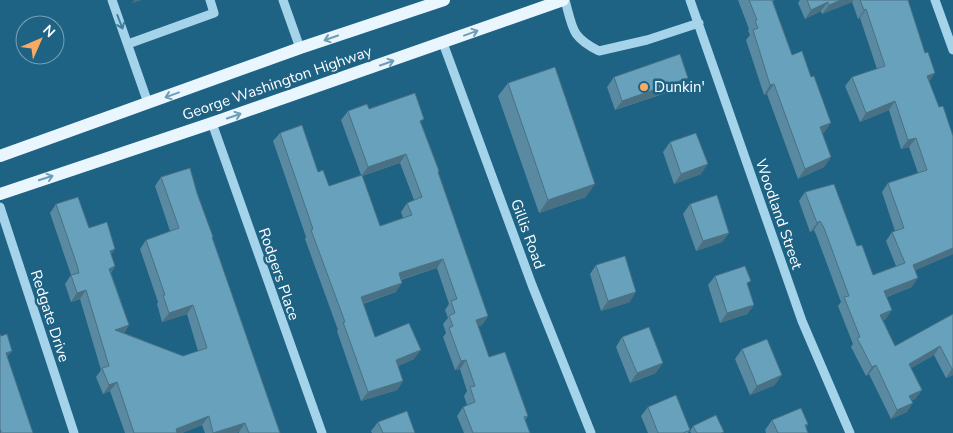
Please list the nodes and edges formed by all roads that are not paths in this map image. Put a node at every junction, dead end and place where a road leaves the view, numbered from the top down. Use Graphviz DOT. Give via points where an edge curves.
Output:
graph roads {
  1 [pos="112,0"];
  2 [pos="210,0"];
  3 [pos="284,0"];
  4 [pos="444,0"];
  5 [pos="564,0"];
  6 [pos="690,0"];
  7 [pos="935,0"];
  8 [pos="699,23"];
  9 [pos="442,43"];
  10 [pos="128,44"];
  11 [pos="300,48"];
  12 [pos="953,50"];
  13 [pos="148,103"];
  14 [pos="212,123"];
  15 [pos="0,156"];
  16 [pos="0,194"];
  17 [pos="0,207"];
  18 [pos="74,433"];
  19 [pos="322,433"];
  20 [pos="591,433"];
  21 [pos="850,433"];
  1 -- 10 [label="street, one-way"];
  2 -- 10 [label="street" via="214,12"];
  3 -- 11 [label="street"];
  4 -- 11 [label="main road, George Washington Highway, one-way"];
  5 -- 8 [label="street" via="574,31 582,43 599,51"];
  9 -- 5 [label="main road, George Washington Highway, one-way"];
  6 -- 8 [label="street, Woodland Street"];
  7 -- 12 [label="street"];
  8 -- 21 [label="street, Woodland Street" via="802,321"];
  14 -- 9 [label="main road, George Washington Highway, one-way"];
  9 -- 20 [label="street, Gillis Road"];
  10 -- 13 [label="street"];
  11 -- 13 [label="main road, George Washington Highway, one-way"];
  13 -- 15 [label="main road, George Washington Highway"];
  16 -- 14 [label="main road, George Washington Highway, one-way"];
  14 -- 19 [label="street, Rodgers Place"];
  17 -- 18 [label="street, Redgate Drive"];
}
